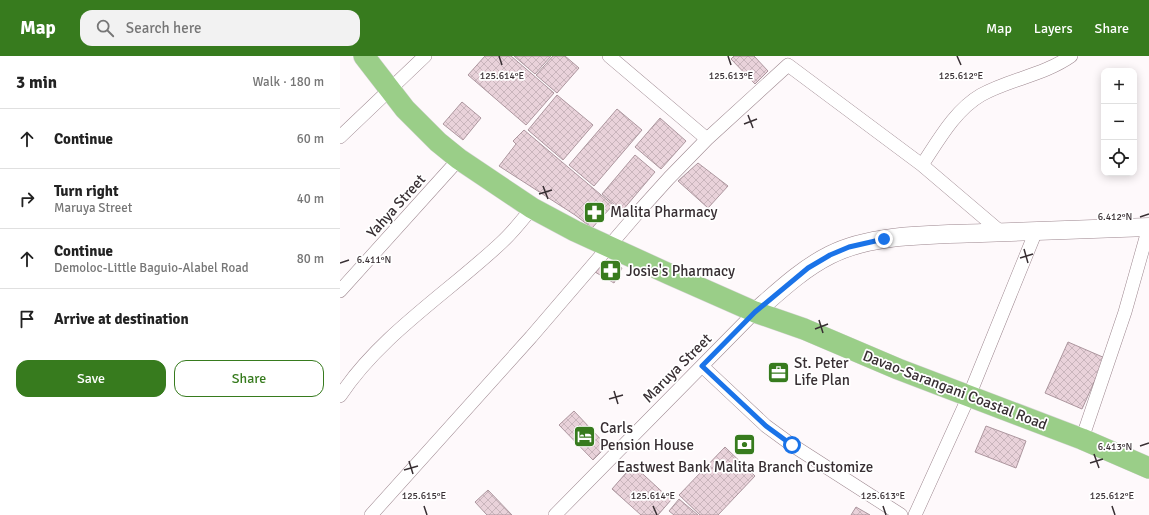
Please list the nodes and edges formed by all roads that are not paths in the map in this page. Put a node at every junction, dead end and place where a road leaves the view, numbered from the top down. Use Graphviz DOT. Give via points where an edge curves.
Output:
graph roads {
  1 [pos="364,56"];
  2 [pos="425,56"];
  3 [pos="609,56"];
  4 [pos="1071,56"];
  5 [pos="390,90"];
  6 [pos="340,136"];
  7 [pos="707,139"];
  8 [pos="460,160"];
  9 [pos="922,164"];
  10 [pos="532,208"];
  11 [pos="1149,228"];
  12 [pos="1036,231"];
  13 [pos="1002,233"];
  14 [pos="608,246"];
  15 [pos="340,291"];
  16 [pos="755,312"];
  17 [pos="702,366"];
  18 [pos="340,396"];
  19 [pos="969,396"];
  20 [pos="1082,439"];
  21 [pos="1149,468"];
  22 [pos="371,515"];
  23 [pos="555,515"];
  24 [pos="901,515"];
  25 [pos="915,515"];
  1 -- 5 [label="main road, Davao-Sarangani Coastal Road"];
  2 -- 5 [label="street"];
  3 -- 7 [label="street"];
  4 -- 9 [label="street" via="1046,70 980,95 954,119"];
  5 -- 6 [label="street"];
  5 -- 8 [label="main road, Davao-Sarangani Coastal Road" via="420,125"];
  7 -- 9 [label="street" via="788,66"];
  7 -- 14 [label="street"];
  8 -- 10 [label="main road, Davao-Sarangani Coastal Road"];
  8 -- 15 [label="street, Yahya Street"];
  9 -- 13 [label="street"];
  10 -- 14 [label="main road, Davao-Sarangani Coastal Road"];
  10 -- 18 [label="street" via="503,241 366,362"];
  11 -- 12 [label="main road"];
  11 -- 20 [label="street" via="1131,293"];
  12 -- 13 [label="main road"];
  12 -- 19 [label="street"];
  13 -- 16 [label="main road" via="884,239 849,247 808,268"];
  14 -- 16 [label="main road, Davao-Sarangani Coastal Road"];
  14 -- 22 [label="street"];
  16 -- 17 [label="street, Maruya Street"];
  16 -- 19 [label="main road, Davao-Sarangani Coastal Road" via="804,329"];
  17 -- 23 [label="street, Maruya Street"];
  17 -- 24 [label="street" via="766,426"];
  19 -- 20 [label="main road, Davao-Sarangani Coastal Road"];
  19 -- 25 [label="street"];
  20 -- 21 [label="main road, Davao-Sarangani Coastal Road"];
}
